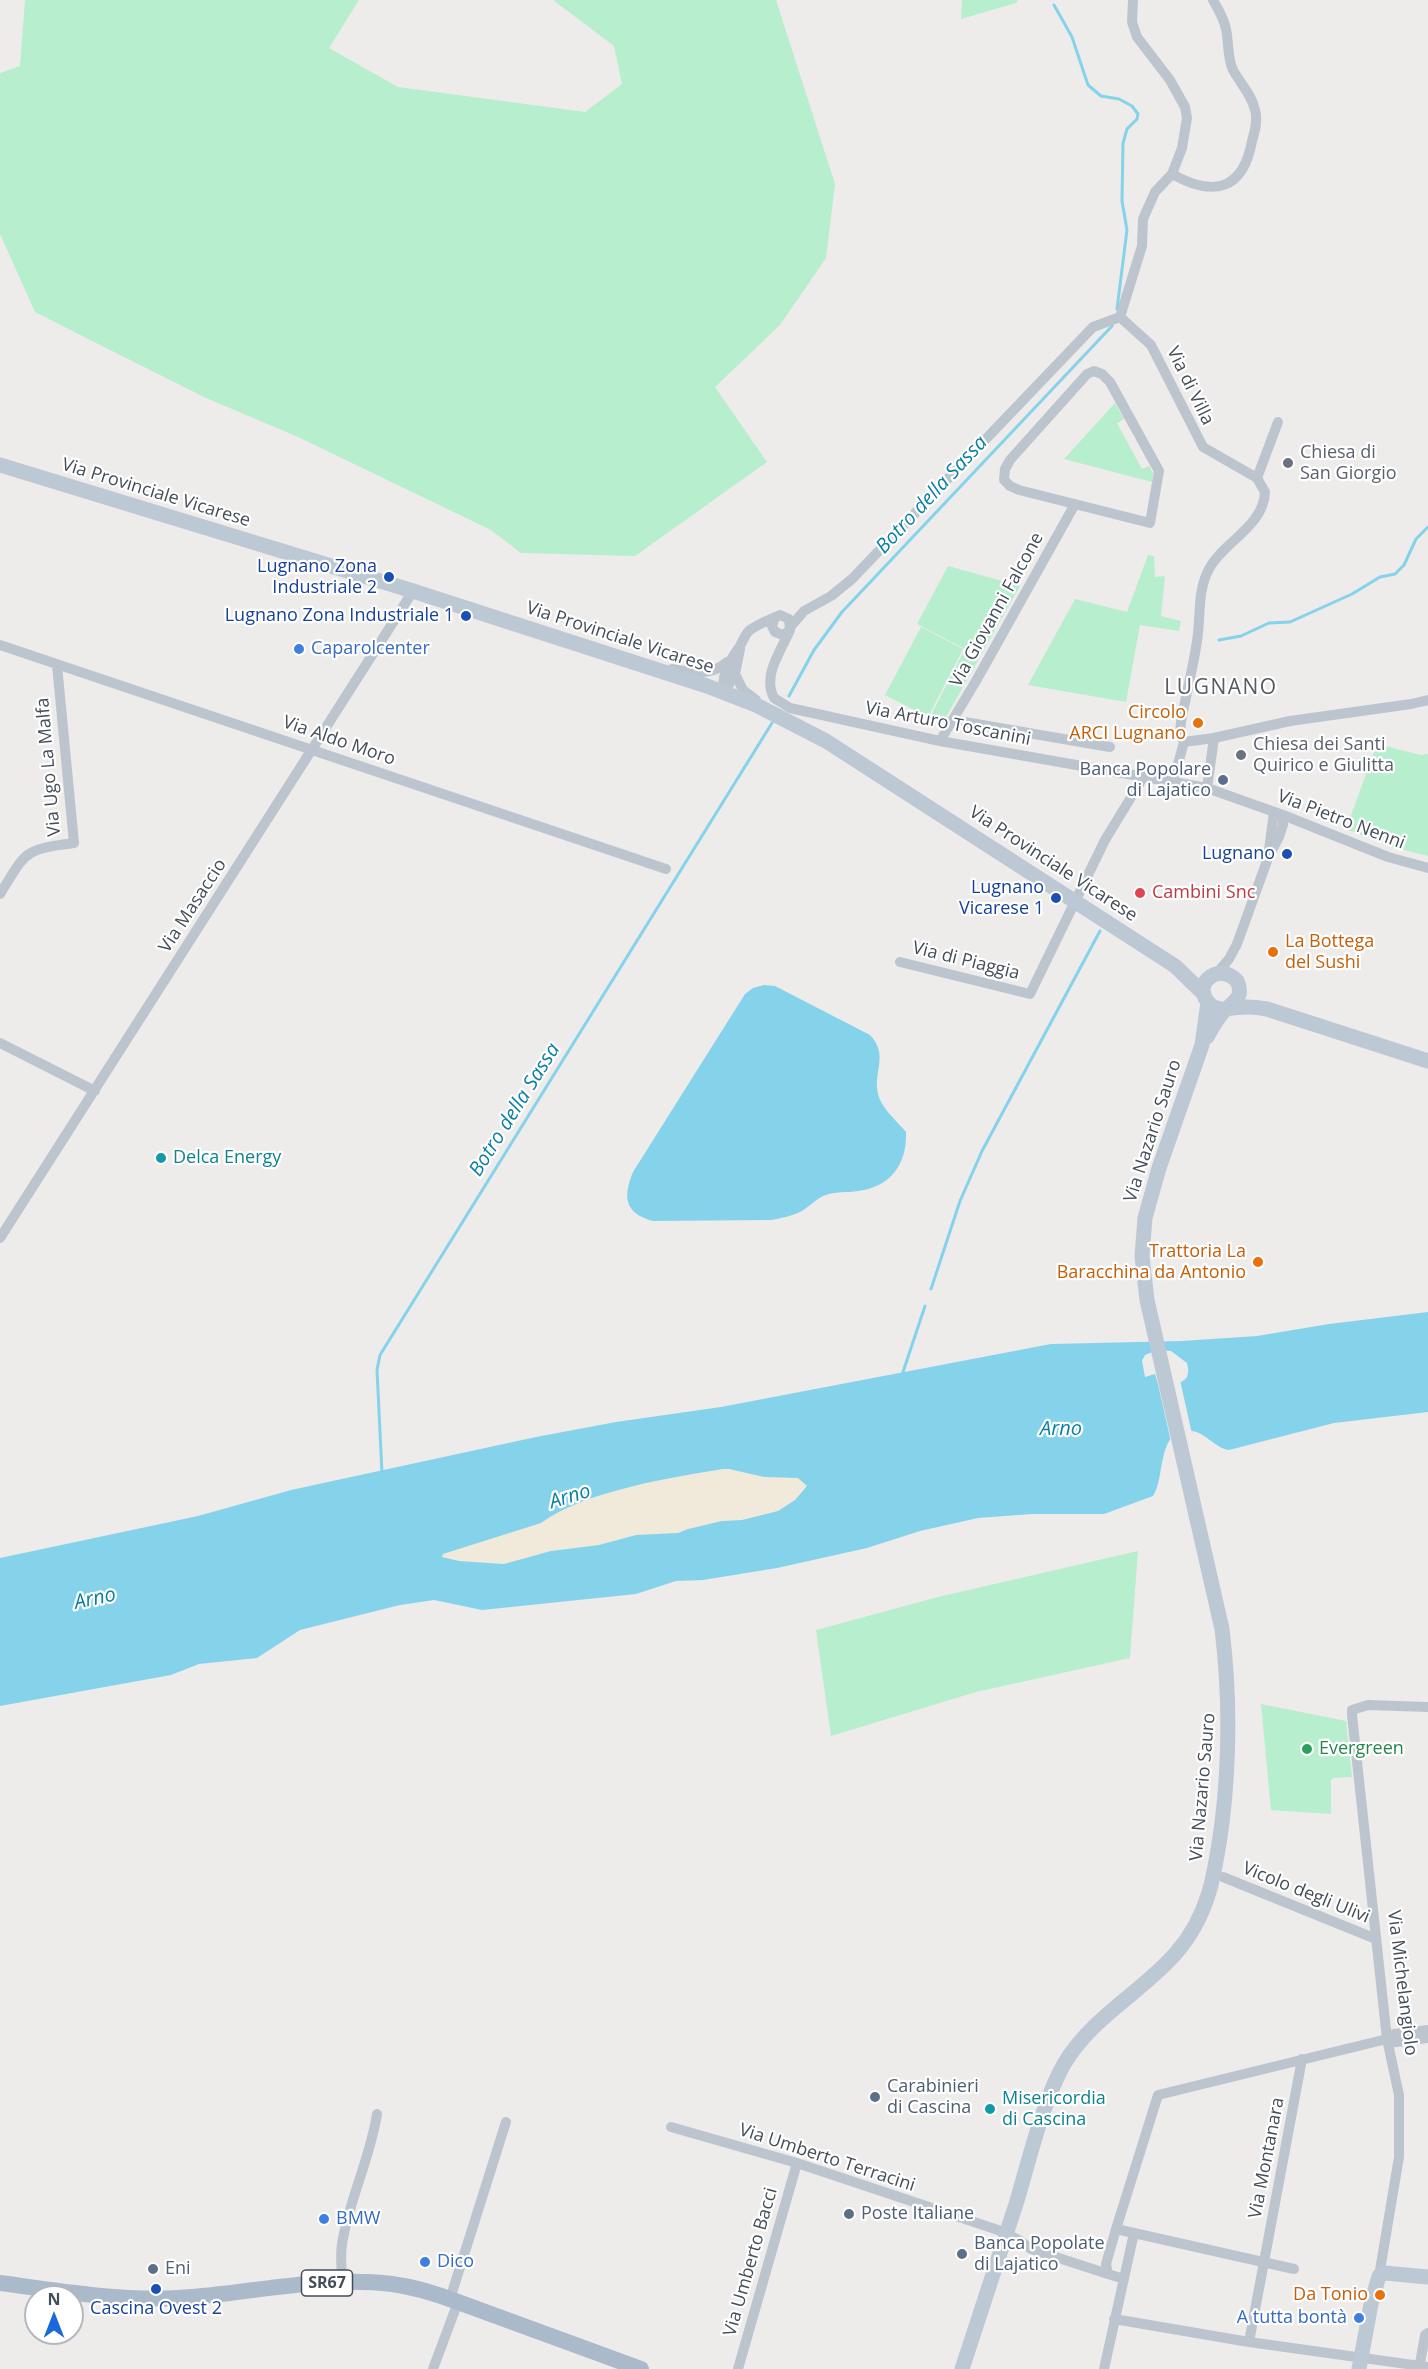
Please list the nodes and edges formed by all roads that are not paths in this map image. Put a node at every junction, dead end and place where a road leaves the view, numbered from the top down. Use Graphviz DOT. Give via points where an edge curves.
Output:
graph roads {
  1 [pos="1133,0"];
  2 [pos="1213,0"];
  3 [pos="1172,174"];
  4 [pos="1120,317"];
  5 [pos="1278,422"];
  6 [pos="0,465"];
  7 [pos="1257,478"];
  8 [pos="1075,504"];
  9 [pos="413,591"];
  10 [pos="804,611"];
  11 [pos="780,616"];
  12 [pos="757,627"];
  13 [pos="790,628"];
  14 [pos="774,631"];
  15 [pos="742,643"];
  16 [pos="0,645"];
  17 [pos="781,647"];
  18 [pos="730,660"];
  19 [pos="57,665"];
  20 [pos="641,665"];
  21 [pos="735,674"];
  22 [pos="724,693"];
  23 [pos="1428,700"];
  24 [pos="953,720"];
  25 [pos="789,721"];
  26 [pos="1214,738"];
  27 [pos="940,741"];
  28 [pos="1184,742"];
  29 [pos="1110,747"];
  30 [pos="313,749"];
  31 [pos="1144,776"];
  32 [pos="1173,782"];
  33 [pos="1207,788"];
  34 [pos="1278,813"];
  35 [pos="1302,822"];
  36 [pos="1279,837"];
  37 [pos="1268,858"];
  38 [pos="1428,868"];
  39 [pos="666,869"];
  40 [pos="0,894"];
  41 [pos="1075,902"];
  42 [pos="1237,944"];
  43 [pos="900,962"];
  44 [pos="1175,966"];
  45 [pos="1216,974"];
  46 [pos="1239,985"];
  47 [pos="1206,998"];
  48 [pos="1228,1008"];
  49 [pos="1267,1009"];
  50 [pos="0,1043"];
  51 [pos="1202,1044"];
  52 [pos="1428,1061"];
  53 [pos="94,1091"];
  54 [pos="0,1238"];
  55 [pos="1428,1707"];
  56 [pos="1222,1877"];
  57 [pos="1376,1940"];
  58 [pos="1428,2030"];
  59 [pos="1428,2038"];
  60 [pos="1387,2039"];
  61 [pos="1302,2059"];
  62 [pos="376,2114"];
  63 [pos="506,2122"];
  64 [pos="671,2127"];
  65 [pos="797,2163"];
  66 [pos="1116,2229"];
  67 [pos="1006,2233"];
  68 [pos="1134,2233"];
  69 [pos="1263,2262"];
  70 [pos="1294,2269"];
  71 [pos="1108,2274"];
  72 [pos="1380,2276"];
  73 [pos="1428,2277"];
  74 [pos="1124,2279"];
  75 [pos="342,2282"];
  76 [pos="0,2283"];
  77 [pos="454,2300"];
  78 [pos="1114,2319"];
  79 [pos="1428,2333"];
  80 [pos="1249,2342"];
  81 [pos="1360,2363"];
  82 [pos="1422,2367"];
  83 [pos="434,2369"];
  84 [pos="641,2369"];
  85 [pos="738,2369"];
  86 [pos="962,2369"];
  87 [pos="1104,2369"];
  1 -- 3 [label="street" via="1132,22 1137,37 1185,107 1187,130"];
  2 -- 3 [label="street" via="1226,28 1233,70 1255,108 1252,146 1240,173 1232,183 1219,188 1199,187"];
  3 -- 4 [label="street" via="1155,192 1143,219 1142,246"];
  4 -- 7 [label="street, Via di Villa" via="1151,345 1203,447"];
  4 -- 10 [label="street" via="1094,327 852,579"];
  5 -- 7 [label="street"];
  6 -- 9 [label="main road, Via Provinciale Vicarese"];
  7 -- 28 [label="street" via="1265,496 1256,516 1214,562 1203,585 1181,722"];
  8 -- 8 [label="street" via="1010,486 1004,480 1005,469 1087,374 1097,372 1118,395 1159,471 1150,523"];
  8 -- 24 [label="street, Via Giovanni Falcone"];
  9 -- 20 [label="main road, Via Provinciale Vicarese"];
  9 -- 30 [label="street, Via Masaccio"];
  10 -- 11 [label="street"];
  10 -- 13 [label="street"];
  11 -- 12 [label="street"];
  11 -- 13 [label="street" via="789,619"];
  11 -- 14 [label="street" via="772,622"];
  12 -- 14 [label="street"];
  12 -- 15 [label="street"];
  13 -- 14 [label="street" via="783,635"];
  13 -- 17 [label="street"];
  14 -- 17 [label="street"];
  15 -- 18 [label="street"];
  15 -- 21 [label="street"];
  16 -- 19 [label="street, Via Aldo Moro"];
  17 -- 27 [label="street, Via Arturo Toscanini" via="770,680 772,695 778,702 800,711"];
  18 -- 20 [label="street" via="721,668 704,673"];
  18 -- 22 [label="street" via="723,676"];
  19 -- 30 [label="street, Via Aldo Moro"];
  19 -- 40 [label="street, Via Ugo La Malfa" via="74,843 33,850 23,858"];
  20 -- 22 [label="main road, Via Provinciale Vicarese"];
  21 -- 22 [label="street"];
  21 -- 25 [label="street" via="746,694"];
  22 -- 25 [label="main road, Via Provinciale Vicarese"];
  23 -- 26 [label="street" via="1290,721"];
  24 -- 27 [label="street, Via Giovanni Falcone"];
  24 -- 29 [label="street"];
  25 -- 41 [label="main road, Via Provinciale Vicarese"];
  26 -- 28 [label="street"];
  26 -- 33 [label="street"];
  27 -- 31 [label="street, Via Arturo Toscanini"];
  28 -- 32 [label="street"];
  30 -- 39 [label="street, Via Aldo Moro"];
  30 -- 53 [label="street, Via Masaccio"];
  31 -- 32 [label="street, Via Arturo Toscanini"];
  31 -- 41 [label="street, Via di Piaggia" via="1105,840"];
  32 -- 33 [label="street, Via Pietro Nenni"];
  33 -- 34 [label="street, Via Pietro Nenni"];
  34 -- 35 [label="street, Via Pietro Nenni"];
  34 -- 36 [label="street" via="1283,825"];
  34 -- 37 [label="street"];
  35 -- 36 [label="street"];
  35 -- 38 [label="street, Via Pietro Nenni" via="1388,857"];
  36 -- 37 [label="street"];
  37 -- 42 [label="street"];
  41 -- 43 [label="street, Via di Piaggia" via="1030,994"];
  41 -- 44 [label="main road, Via Provinciale Vicarese"];
  42 -- 45 [label="street"];
  42 -- 46 [label="street" via="1234,963"];
  44 -- 45 [label="main road, Via Provinciale Vicarese"];
  44 -- 47 [label="main road, Via Provinciale Vicarese"];
  45 -- 46 [label="main road" via="1228,974"];
  45 -- 47 [label="main road" via="1206,982"];
  46 -- 48 [label="main road" via="1236,1003"];
  46 -- 49 [label="main road"];
  47 -- 48 [label="main road" via="1215,1008"];
  47 -- 51 [label="main road, Via Nazario Sauro"];
  48 -- 49 [label="main road"];
  48 -- 51 [label="main road, Via Nazario Sauro"];
  49 -- 52 [label="main road"];
  50 -- 53 [label="street"];
  51 -- 67 [label="main road, Via Nazario Sauro" via="1159,1168 1147,1211 1142,1256 1147,1300 1222,1629 1229,1707 1227,1774 1212,1887 1198,1921 1178,1952 1091,2029 1065,2063"];
  53 -- 54 [label="street, Via Masaccio"];
  55 -- 57 [label="street, Via Michelangiolo" via="1368,1705 1352,1710"];
  56 -- 57 [label="street, Vicolo degli Ulivi"];
  57 -- 60 [label="street, Via Michelangiolo"];
  58 -- 60 [label="street" via="1394,2034"];
  59 -- 60 [label="street" via="1396,2042"];
  60 -- 61 [label="street"];
  60 -- 72 [label="street, Via Michelangiolo" via="1399,2094 1400,2128"];
  61 -- 66 [label="street" via="1158,2095"];
  61 -- 69 [label="street, Via Montanara"];
  62 -- 75 [label="street" via="373,2138 342,2246"];
  63 -- 77 [label="street"];
  64 -- 65 [label="street, Via Umberto Terracini"];
  65 -- 67 [label="street, Via Umberto Terracini"];
  65 -- 85 [label="street, Via Umberto Bacci"];
  66 -- 68 [label="street"];
  66 -- 71 [label="street" via="1106,2264"];
  67 -- 71 [label="street, Via Umberto Terracini" via="1031,2249"];
  67 -- 86 [label="main road, Via Nazario Sauro"];
  68 -- 69 [label="street"];
  68 -- 74 [label="street"];
  69 -- 70 [label="street"];
  69 -- 80 [label="street, Via Montanara"];
  71 -- 74 [label="street, Via Umberto Terracini"];
  72 -- 73 [label="main road" via="1385,2273"];
  72 -- 81 [label="main road, Via Michelangiolo"];
  74 -- 78 [label="street"];
  75 -- 76 [label="main road, SR67" via="149,2298"];
  75 -- 77 [label="main road, SR67" via="404,2286"];
  77 -- 83 [label="street"];
  77 -- 84 [label="main road, SR67"];
  78 -- 80 [label="street"];
  78 -- 87 [label="street"];
  79 -- 82 [label="street"];
  80 -- 81 [label="street"];
  81 -- 82 [label="street"];
}
